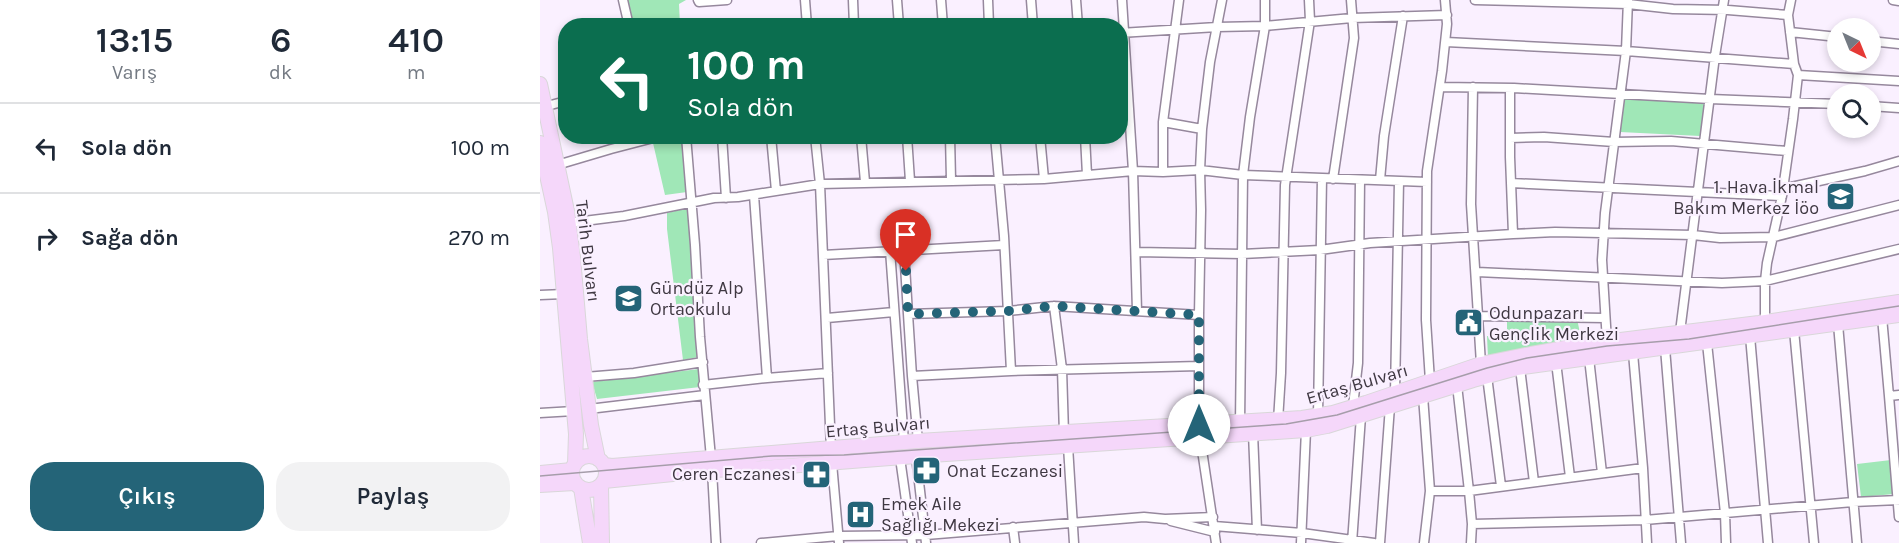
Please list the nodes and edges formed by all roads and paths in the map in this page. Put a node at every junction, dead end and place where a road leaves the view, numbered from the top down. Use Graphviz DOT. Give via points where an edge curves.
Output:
graph roads {
  1 [pos="623,0"];
  2 [pos="698,0"];
  3 [pos="728,0"];
  4 [pos="805,0"];
  5 [pos="853,0"];
  6 [pos="897,0"];
  7 [pos="942,0"];
  8 [pos="988,0"];
  9 [pos="1031,0"];
  10 [pos="1076,0"];
  11 [pos="1122,0"];
  12 [pos="1179,0"];
  13 [pos="1222,0"];
  14 [pos="1265,0"];
  15 [pos="1309,0"];
  16 [pos="1352,0"];
  17 [pos="1445,0"];
  18 [pos="1475,0"];
  19 [pos="1724,0"];
  20 [pos="1791,0"];
  21 [pos="1893,0"];
  22 [pos="1899,1"];
  23 [pos="1628,2"];
  24 [pos="1722,10"];
  25 [pos="1447,15"];
  26 [pos="1788,15"];
  27 [pos="1403,16"];
  28 [pos="627,18"];
  29 [pos="806,18"];
  30 [pos="854,18"];
  31 [pos="898,18"];
  32 [pos="943,18"];
  33 [pos="989,18"];
  34 [pos="1032,18"];
  35 [pos="1077,18"];
  36 [pos="1122,18"];
  37 [pos="1352,18"];
  38 [pos="1310,21"];
  39 [pos="1265,26"];
  40 [pos="1217,27"];
  41 [pos="1176,29"];
  42 [pos="1790,32"];
  43 [pos="1128,33"];
  44 [pos="1827,36"];
  45 [pos="1446,42"];
  46 [pos="1881,42"];
  47 [pos="1899,44"];
  48 [pos="1626,51"];
  49 [pos="1715,56"];
  50 [pos="1794,64"];
  51 [pos="1798,75"];
  52 [pos="1899,81"];
  53 [pos="540,84"];
  54 [pos="1440,87"];
  55 [pos="1473,87"];
  56 [pos="1510,88"];
  57 [pos="1620,94"];
  58 [pos="1710,99"];
  59 [pos="1795,102"];
  60 [pos="558,103"];
  61 [pos="1827,103"];
  62 [pos="542,107"];
  63 [pos="1881,107"];
  64 [pos="1128,108"];
  65 [pos="1899,108"];
  66 [pos="1163,122"];
  67 [pos="1202,129"];
  68 [pos="1510,138"];
  69 [pos="1614,142"];
  70 [pos="540,143"];
  71 [pos="616,144"];
  72 [pos="687,144"];
  73 [pos="723,144"];
  74 [pos="772,144"];
  75 [pos="816,144"];
  76 [pos="862,144"];
  77 [pos="908,144"];
  78 [pos="950,144"];
  79 [pos="996,144"];
  80 [pos="1041,144"];
  81 [pos="1085,144"];
  82 [pos="1705,145"];
  83 [pos="1787,151"];
  84 [pos="1899,161"];
  85 [pos="547,162"];
  86 [pos="1200,170"];
  87 [pos="1133,171"];
  88 [pos="1163,172"];
  89 [pos="1087,175"];
  90 [pos="1243,175"];
  91 [pos="1286,177"];
  92 [pos="1322,178"];
  93 [pos="1333,178"];
  94 [pos="998,179"];
  95 [pos="1044,179"];
  96 [pos="951,180"];
  97 [pos="1360,180"];
  98 [pos="1380,180"];
  99 [pos="1399,181"];
  100 [pos="866,182"];
  101 [pos="910,182"];
  102 [pos="1426,182"];
  103 [pos="1511,183"];
  104 [pos="820,184"];
  105 [pos="1609,187"];
  106 [pos="776,191"];
  107 [pos="1698,191"];
  108 [pos="1782,192"];
  109 [pos="754,195"];
  110 [pos="726,198"];
  111 [pos="692,202"];
  112 [pos="1899,205"];
  113 [pos="568,223"];
  114 [pos="1604,233"];
  115 [pos="1513,234"];
  116 [pos="1473,236"];
  117 [pos="1693,236"];
  118 [pos="1774,237"];
  119 [pos="1426,240"];
  120 [pos="1398,242"];
  121 [pos="1004,245"];
  122 [pos="1360,245"];
  123 [pos="904,249"];
  124 [pos="1899,249"];
  125 [pos="890,250"];
  126 [pos="1320,250"];
  127 [pos="1137,252"];
  128 [pos="1283,252"];
  129 [pos="1199,254"];
  130 [pos="1242,254"];
  131 [pos="823,255"];
  132 [pos="1477,272"];
  133 [pos="1603,279"];
  134 [pos="1765,280"];
  135 [pos="1687,282"];
  136 [pos="564,294"];
  137 [pos="540,295"];
  138 [pos="1899,302"];
  139 [pos="1054,306"];
  140 [pos="1008,311"];
  141 [pos="1137,311"];
  142 [pos="894,312"];
  143 [pos="908,314"];
  144 [pos="1199,315"];
  145 [pos="1899,315"];
  146 [pos="1479,316"];
  147 [pos="1882,317"];
  148 [pos="827,318"];
  149 [pos="1605,318"];
  150 [pos="1765,322"];
  151 [pos="1838,324"];
  152 [pos="1794,330"];
  153 [pos="1680,332"];
  154 [pos="1750,336"];
  155 [pos="1607,342"];
  156 [pos="1707,343"];
  157 [pos="1665,348"];
  158 [pos="1633,352"];
  159 [pos="1589,358"];
  160 [pos="703,362"];
  161 [pos="1556,362"];
  162 [pos="1199,366"];
  163 [pos="1520,368"];
  164 [pos="1062,369"];
  165 [pos="1484,370"];
  166 [pos="1011,371"];
  167 [pos="828,373"];
  168 [pos="585,376"];
  169 [pos="912,376"];
  170 [pos="767,378"];
  171 [pos="1430,381"];
  172 [pos="704,385"];
  173 [pos="1457,385"];
  174 [pos="1395,393"];
  175 [pos="705,395"];
  176 [pos="1423,396"];
  177 [pos="1894,396"];
  178 [pos="1390,406"];
  179 [pos="589,409"];
  180 [pos="574,411"];
  181 [pos="1357,411"];
  182 [pos="540,413"];
  183 [pos="1318,416"];
  184 [pos="1278,421"];
  185 [pos="1240,423"];
  186 [pos="1306,429"];
  187 [pos="1199,431"];
  188 [pos="1253,433"];
  189 [pos="1066,440"];
  190 [pos="911,442"];
  191 [pos="832,456"];
  192 [pos="916,456"];
  193 [pos="900,458"];
  194 [pos="601,462"];
  195 [pos="711,464"];
  196 [pos="1643,468"];
  197 [pos="540,473"];
  198 [pos="1602,473"];
  199 [pos="576,476"];
  200 [pos="1570,477"];
  201 [pos="1534,482"];
  202 [pos="602,483"];
  203 [pos="540,485"];
  204 [pos="1501,486"];
  205 [pos="1430,491"];
  206 [pos="1469,491"];
  207 [pos="1898,500"];
  208 [pos="1853,502"];
  209 [pos="1811,506"];
  210 [pos="1765,509"];
  211 [pos="1725,513"];
  212 [pos="1899,517"];
  213 [pos="1679,518"];
  214 [pos="1165,519"];
  215 [pos="1646,520"];
  216 [pos="1073,524"];
  217 [pos="1472,524"];
  218 [pos="1214,525"];
  219 [pos="1013,527"];
  220 [pos="1257,530"];
  221 [pos="1302,533"];
  222 [pos="912,539"];
  223 [pos="926,539"];
  224 [pos="839,540"];
  225 [pos="1352,541"];
  226 [pos="773,542"];
  227 [pos="590,543"];
  228 [pos="602,543"];
  229 [pos="716,543"];
  230 [pos="761,543"];
  231 [pos="1015,543"];
  232 [pos="1074,543"];
  233 [pos="1216,543"];
  234 [pos="1301,543"];
  235 [pos="1374,543"];
  236 [pos="1380,543"];
  237 [pos="1424,543"];
  238 [pos="1471,543"];
  239 [pos="1647,543"];
  240 [pos="1681,543"];
  241 [pos="1726,543"];
  242 [pos="1768,543"];
  243 [pos="1814,543"];
  244 [pos="1857,543"];
  1 -- 28 [label="street"];
  2 -- 3 [label="street"];
  4 -- 29 [label="street"];
  5 -- 30 [label="street"];
  6 -- 31 [label="street"];
  7 -- 32 [label="street"];
  8 -- 33 [label="street"];
  9 -- 34 [label="street"];
  10 -- 35 [label="street"];
  11 -- 36 [label="street"];
  12 -- 41 [label="street"];
  13 -- 40 [label="street"];
  14 -- 39 [label="street"];
  15 -- 38 [label="street"];
  16 -- 37 [label="street"];
  17 -- 25 [label="street"];
  18 -- 23 [label="street"];
  19 -- 24 [label="street"];
  20 -- 26 [label="street"];
  21 -- 22 [label="street"];
  23 -- 24 [label="street" via="1672,9"];
  23 -- 48 [label="street"];
  24 -- 26 [label="street"];
  24 -- 49 [label="street"];
  25 -- 27 [label="street"];
  25 -- 45 [label="street"];
  26 -- 42 [label="street"];
  27 -- 37 [label="street"];
  27 -- 98 [label="street"];
  37 -- 38 [label="street"];
  37 -- 93 [label="street" via="1354,38"];
  38 -- 39 [label="street"];
  38 -- 91 [label="street"];
  39 -- 40 [label="street"];
  39 -- 90 [label="street"];
  40 -- 41 [label="street"];
  40 -- 67 [label="street"];
  41 -- 43 [label="street"];
  41 -- 66 [label="street"];
  42 -- 44 [label="street"];
  42 -- 50 [label="street"];
  45 -- 48 [label="street"];
  45 -- 54 [label="street"];
  46 -- 47 [label="street"];
  48 -- 49 [label="street"];
  48 -- 57 [label="street"];
  49 -- 50 [label="street"];
  49 -- 58 [label="street"];
  50 -- 51 [label="street"];
  51 -- 52 [label="street"];
  51 -- 59 [label="street"];
  53 -- 62 [label="main road, Tarih Bulvarı"];
  54 -- 55 [label="street"];
  54 -- 102 [label="street"];
  55 -- 56 [label="street"];
  55 -- 116 [label="street"];
  56 -- 57 [label="street"];
  56 -- 68 [label="street"];
  57 -- 58 [label="street"];
  57 -- 69 [label="street"];
  58 -- 59 [label="street"];
  58 -- 82 [label="street"];
  59 -- 61 [label="street"];
  59 -- 83 [label="street"];
  60 -- 62 [label="street"];
  62 -- 85 [label="main road, Tarih Bulvarı"];
  63 -- 65 [label="street"];
  64 -- 87 [label="street"];
  66 -- 67 [label="street"];
  66 -- 88 [label="street"];
  67 -- 86 [label="street"];
  68 -- 69 [label="street"];
  68 -- 103 [label="street"];
  69 -- 82 [label="street"];
  69 -- 105 [label="street"];
  70 -- 85 [label="main road"];
  71 -- 85 [label="street"];
  72 -- 111 [label="street"];
  73 -- 110 [label="street"];
  74 -- 106 [label="street"];
  75 -- 104 [label="street"];
  76 -- 100 [label="street"];
  77 -- 101 [label="street"];
  78 -- 96 [label="street"];
  79 -- 94 [label="street"];
  80 -- 95 [label="street"];
  81 -- 89 [label="street"];
  82 -- 83 [label="street"];
  82 -- 107 [label="street"];
  83 -- 108 [label="street"];
  84 -- 108 [label="street"];
  85 -- 113 [label="main road, Tarih Bulvarı"];
  85 -- 136 [label="main road"];
  86 -- 88 [label="street"];
  86 -- 90 [label="street"];
  86 -- 129 [label="street"];
  87 -- 88 [label="street"];
  87 -- 89 [label="street"];
  87 -- 127 [label="street"];
  89 -- 95 [label="street"];
  90 -- 91 [label="street"];
  90 -- 130 [label="street"];
  91 -- 92 [label="street"];
  91 -- 128 [label="street"];
  92 -- 93 [label="street"];
  92 -- 126 [label="street"];
  93 -- 97 [label="street"];
  94 -- 95 [label="street"];
  94 -- 96 [label="street"];
  94 -- 121 [label="street"];
  96 -- 101 [label="street"];
  97 -- 98 [label="street"];
  97 -- 122 [label="street"];
  98 -- 99 [label="street"];
  99 -- 102 [label="street"];
  99 -- 120 [label="street"];
  100 -- 101 [label="street"];
  100 -- 104 [label="street"];
  102 -- 119 [label="street"];
  103 -- 105 [label="street"];
  103 -- 115 [label="street"];
  104 -- 106 [label="street"];
  104 -- 131 [label="street"];
  105 -- 107 [label="street"];
  105 -- 114 [label="street"];
  106 -- 109 [label="street"];
  107 -- 108 [label="street"];
  107 -- 117 [label="street"];
  108 -- 118 [label="street"];
  109 -- 110 [label="street"];
  109 -- 170 [label="street"];
  110 -- 111 [label="street"];
  111 -- 113 [label="street"];
  111 -- 160 [label="street"];
  112 -- 118 [label="street"];
  113 -- 168 [label="main road, Tarih Bulvarı"];
  114 -- 115 [label="street"];
  114 -- 117 [label="street"];
  114 -- 133 [label="street"];
  115 -- 116 [label="street"];
  116 -- 119 [label="street"];
  116 -- 132 [label="street"];
  117 -- 118 [label="street"];
  117 -- 135 [label="street"];
  118 -- 134 [label="street"];
  119 -- 120 [label="street"];
  119 -- 171 [label="street"];
  120 -- 122 [label="street"];
  120 -- 174 [label="street"];
  121 -- 123 [label="street"];
  121 -- 140 [label="street"];
  122 -- 126 [label="street"];
  122 -- 181 [label="street"];
  123 -- 125 [label="street"];
  123 -- 143 [label="street"];
  124 -- 134 [label="street"];
  125 -- 131 [label="street"];
  125 -- 142 [label="street"];
  126 -- 128 [label="street"];
  126 -- 183 [label="street"];
  127 -- 129 [label="street"];
  127 -- 141 [label="street"];
  128 -- 130 [label="street"];
  128 -- 184 [label="street"];
  129 -- 130 [label="street"];
  129 -- 144 [label="street"];
  130 -- 185 [label="street"];
  131 -- 148 [label="street"];
  132 -- 133 [label="street"];
  132 -- 146 [label="street"];
  133 -- 135 [label="street"];
  133 -- 149 [label="street"];
  134 -- 135 [label="street"];
  134 -- 150 [label="street"];
  135 -- 153 [label="street"];
  136 -- 137 [label="street"];
  136 -- 180 [label="main road"];
  138 -- 150 [label="main road, Ertaş Bulvarı"];
  139 -- 140 [label="street"];
  139 -- 141 [label="street"];
  139 -- 164 [label="street"];
  140 -- 143 [label="street"];
  140 -- 166 [label="street"];
  141 -- 144 [label="street"];
  142 -- 148 [label="street"];
  142 -- 190 [label="street"];
  143 -- 169 [label="street"];
  144 -- 162 [label="street"];
  145 -- 147 [label="main road, Ertaş Bulvarı"];
  146 -- 149 [label="street"];
  146 -- 165 [label="street"];
  147 -- 151 [label="main road, Ertaş Bulvarı"];
  147 -- 177 [label="street"];
  148 -- 167 [label="street"];
  149 -- 155 [label="street"];
  150 -- 153 [label="main road, Ertaş Bulvarı"];
  151 -- 152 [label="main road, Ertaş Bulvarı"];
  151 -- 208 [label="street"];
  152 -- 154 [label="main road, Ertaş Bulvarı"];
  152 -- 209 [label="street"];
  153 -- 155 [label="main road, Ertaş Bulvarı"];
  154 -- 156 [label="main road, Ertaş Bulvarı"];
  154 -- 210 [label="street"];
  155 -- 165 [label="main road, Ertaş Bulvarı" via="1531,354"];
  156 -- 157 [label="main road, Ertaş Bulvarı"];
  156 -- 211 [label="street"];
  157 -- 158 [label="main road, Ertaş Bulvarı"];
  157 -- 213 [label="street"];
  158 -- 159 [label="main road, Ertaş Bulvarı"];
  158 -- 196 [label="street"];
  159 -- 161 [label="main road, Ertaş Bulvarı"];
  159 -- 198 [label="street"];
  160 -- 168 [label="street"];
  160 -- 172 [label="street"];
  161 -- 163 [label="main road, Ertaş Bulvarı"];
  161 -- 200 [label="street"];
  162 -- 164 [label="street"];
  162 -- 187 [label="street"];
  163 -- 165 [label="main road, Ertaş Bulvarı"];
  163 -- 201 [label="street"];
  164 -- 166 [label="street"];
  164 -- 189 [label="street"];
  165 -- 171 [label="main road, Ertaş Bulvarı"];
  165 -- 173 [label="main road, Ertaş Bulvarı"];
  165 -- 204 [label="street"];
  166 -- 169 [label="street"];
  167 -- 170 [label="street"];
  167 -- 191 [label="street"];
  168 -- 179 [label="main road, Tarih Bulvarı"];
  169 -- 190 [label="street"];
  170 -- 172 [label="street"];
  171 -- 174 [label="main road, Ertaş Bulvarı"];
  172 -- 175 [label="street"];
  173 -- 176 [label="main road, Ertaş Bulvarı"];
  173 -- 206 [label="street"];
  174 -- 181 [label="main road, Ertaş Bulvarı"];
  175 -- 179 [label="street"];
  175 -- 195 [label="street"];
  176 -- 178 [label="main road, Ertaş Bulvarı"];
  176 -- 205 [label="street"];
  177 -- 207 [label="street"];
  178 -- 181 [label="main road, Ertaş Bulvarı"];
  178 -- 236 [label="street"];
  179 -- 194 [label="main road, Tarih Bulvarı"];
  180 -- 182 [label="street"];
  180 -- 199 [label="main road"];
  181 -- 183 [label="main road, Ertaş Bulvarı"];
  181 -- 186 [label="main road, Ertaş Bulvarı" via="1327,426"];
  181 -- 225 [label="street"];
  183 -- 184 [label="main road, Ertaş Bulvarı"];
  184 -- 185 [label="main road, Ertaş Bulvarı"];
  185 -- 187 [label="main road, Ertaş Bulvarı"];
  186 -- 188 [label="main road, Ertaş Bulvarı"];
  186 -- 221 [label="street"];
  187 -- 188 [label="main road, Ertaş Bulvarı"];
  187 -- 189 [label="main road, Ertaş Bulvarı"];
  187 -- 218 [label="street"];
  188 -- 220 [label="street"];
  189 -- 190 [label="main road, Ertaş Bulvarı"];
  189 -- 192 [label="main road, Ertaş Bulvarı"];
  189 -- 216 [label="street"];
  190 -- 191 [label="main road, Ertaş Bulvarı"];
  191 -- 193 [label="main road, Ertaş Bulvarı"];
  191 -- 195 [label="main road, Ertaş Bulvarı"];
  191 -- 224 [label="street"];
  192 -- 193 [label="main road, Ertaş Bulvarı"];
  192 -- 223 [label="street"];
  193 -- 222 [label="street"];
  194 -- 195 [label="main road, Ertaş Bulvarı" via="612,466"];
  194 -- 199 [label="main road" via="585,457"];
  194 -- 202 [label="main road" via="606,474"];
  195 -- 202 [label="main road, Ertaş Bulvarı"];
  195 -- 229 [label="street"];
  196 -- 198 [label="street"];
  196 -- 215 [label="street"];
  197 -- 199 [label="main road"];
  198 -- 200 [label="street"];
  199 -- 202 [label="main road" via="588,490"];
  199 -- 203 [label="main road"];
  199 -- 227 [label="main road"];
  200 -- 201 [label="street"];
  201 -- 204 [label="street"];
  202 -- 228 [label="main road"];
  204 -- 206 [label="street"];
  205 -- 206 [label="street"];
  205 -- 237 [label="street"];
  206 -- 217 [label="street"];
  207 -- 208 [label="street"];
  207 -- 212 [label="street"];
  208 -- 209 [label="street"];
  208 -- 244 [label="street"];
  209 -- 210 [label="street"];
  209 -- 243 [label="street"];
  210 -- 211 [label="street"];
  210 -- 242 [label="street"];
  211 -- 213 [label="street"];
  211 -- 241 [label="street"];
  213 -- 215 [label="street"];
  213 -- 240 [label="street"];
  214 -- 216 [label="street" via="1144,517"];
  214 -- 218 [label="street"];
  214 -- 218 [label="street"];
  215 -- 217 [label="street"];
  215 -- 239 [label="street"];
  216 -- 219 [label="street"];
  216 -- 232 [label="street"];
  217 -- 238 [label="street"];
  218 -- 220 [label="street"];
  218 -- 233 [label="street"];
  219 -- 223 [label="street"];
  219 -- 231 [label="street"];
  220 -- 221 [label="street"];
  221 -- 225 [label="street"];
  221 -- 234 [label="street"];
  222 -- 223 [label="street"];
  222 -- 224 [label="street"];
  224 -- 226 [label="street"];
  225 -- 235 [label="street"];
  226 -- 230 [label="street"];
}
